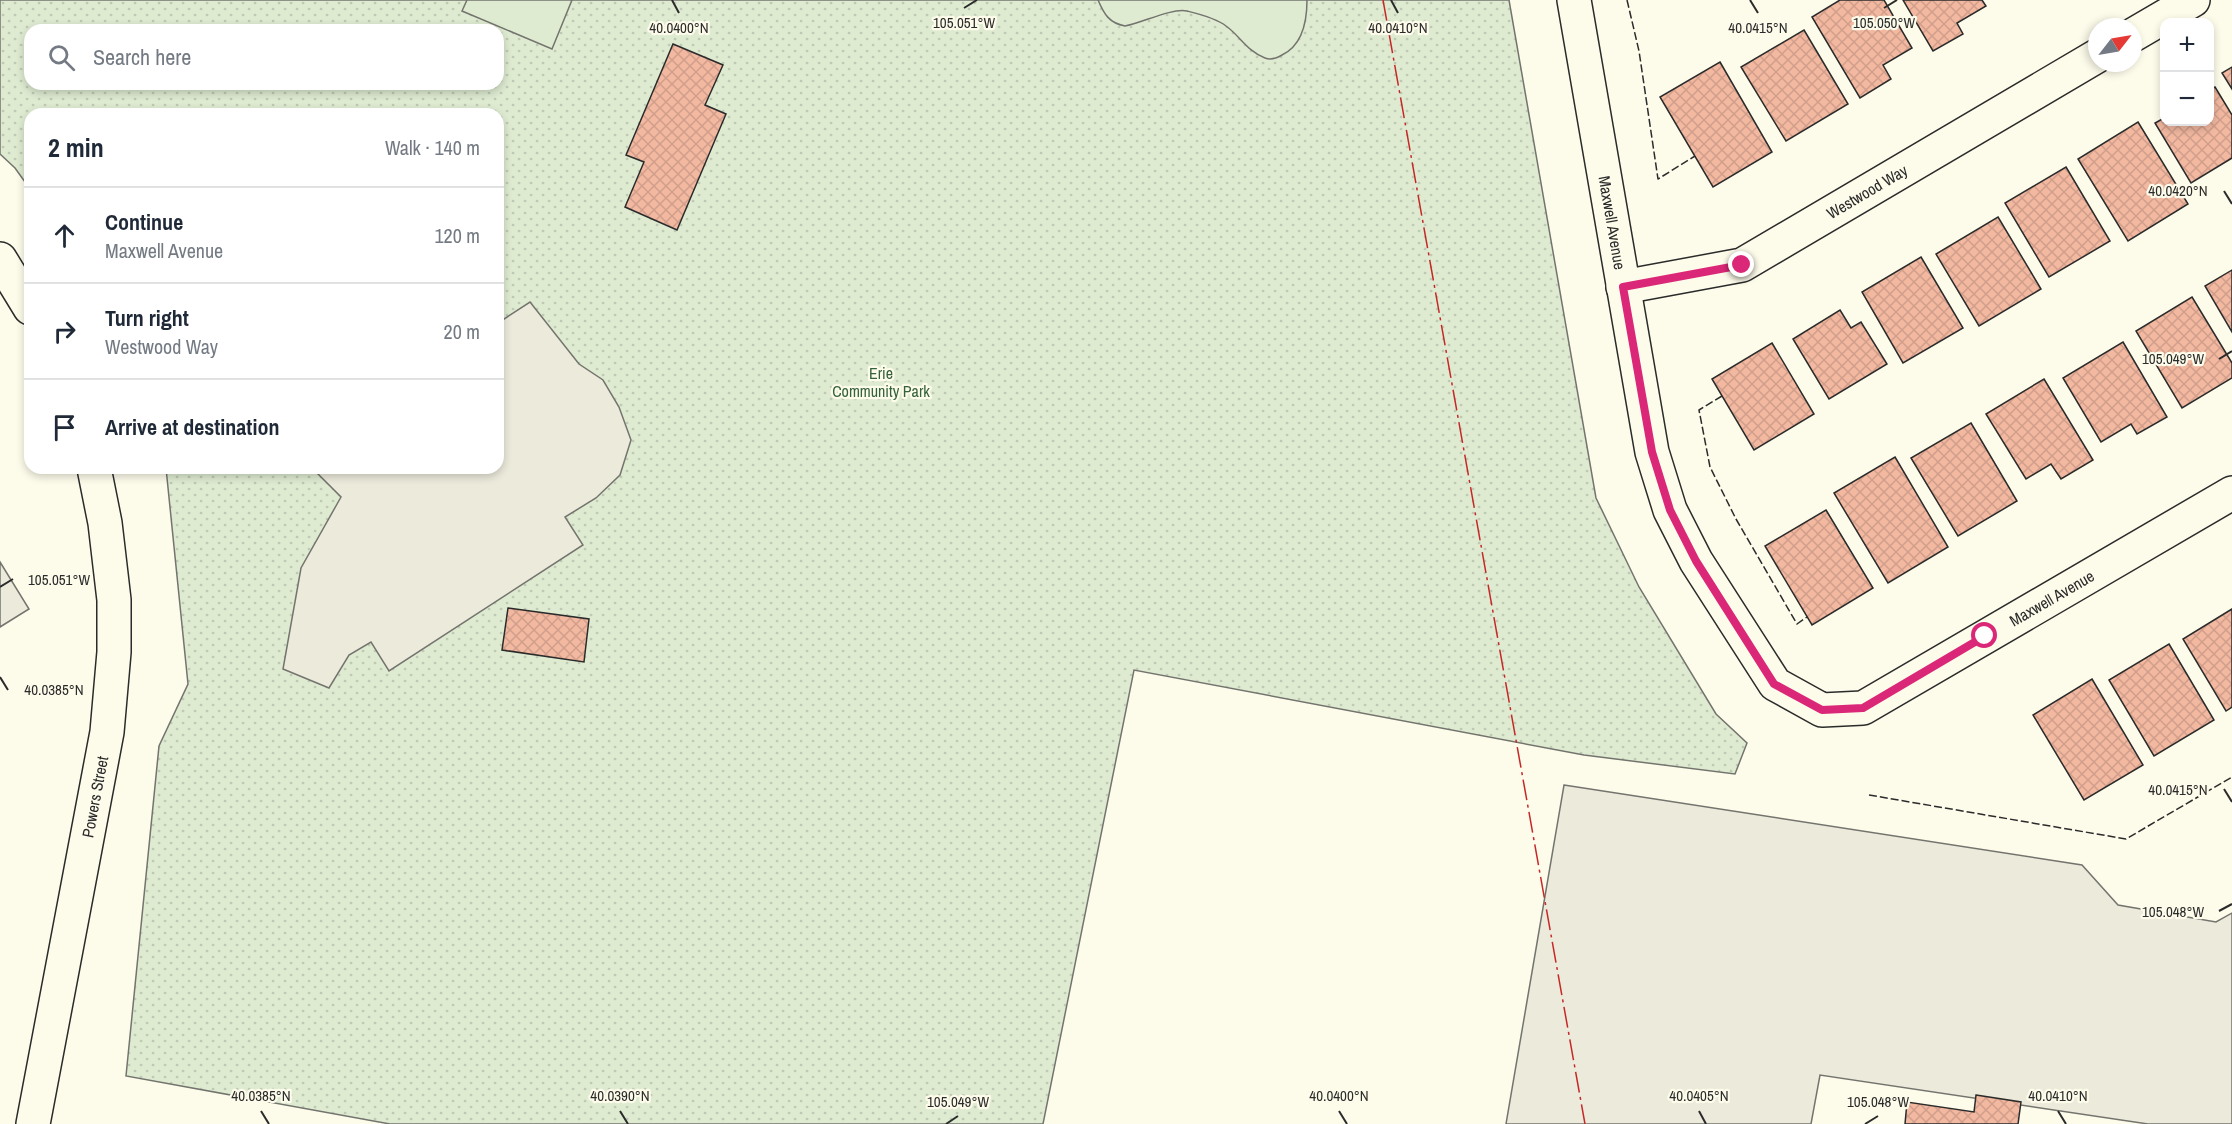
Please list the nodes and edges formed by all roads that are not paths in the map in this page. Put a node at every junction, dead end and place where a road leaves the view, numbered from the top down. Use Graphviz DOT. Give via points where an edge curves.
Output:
graph roads {
  1 [pos="1574,0"];
  2 [pos="2193,0"];
  3 [pos="2142,30"];
  4 [pos="2088,61"];
  5 [pos="0,259"];
  6 [pos="1623,287"];
  7 [pos="24,298"];
  8 [pos="95,474"];
  9 [pos="2232,493"];
  10 [pos="33,1124"];
  1 -- 6 [label="street, Maxwell Avenue"];
  2 -- 3 [label="street"];
  4 -- 6 [label="street, Westwood Way" via="1742,265"];
  5 -- 7 [label="street"];
  6 -- 9 [label="street, Maxwell Avenue" via="1652,452 1670,510 1696,561 1774,684 1822,710 1863,708"];
  8 -- 10 [label="street, Powers Street" via="114,600 107,732"];
}
